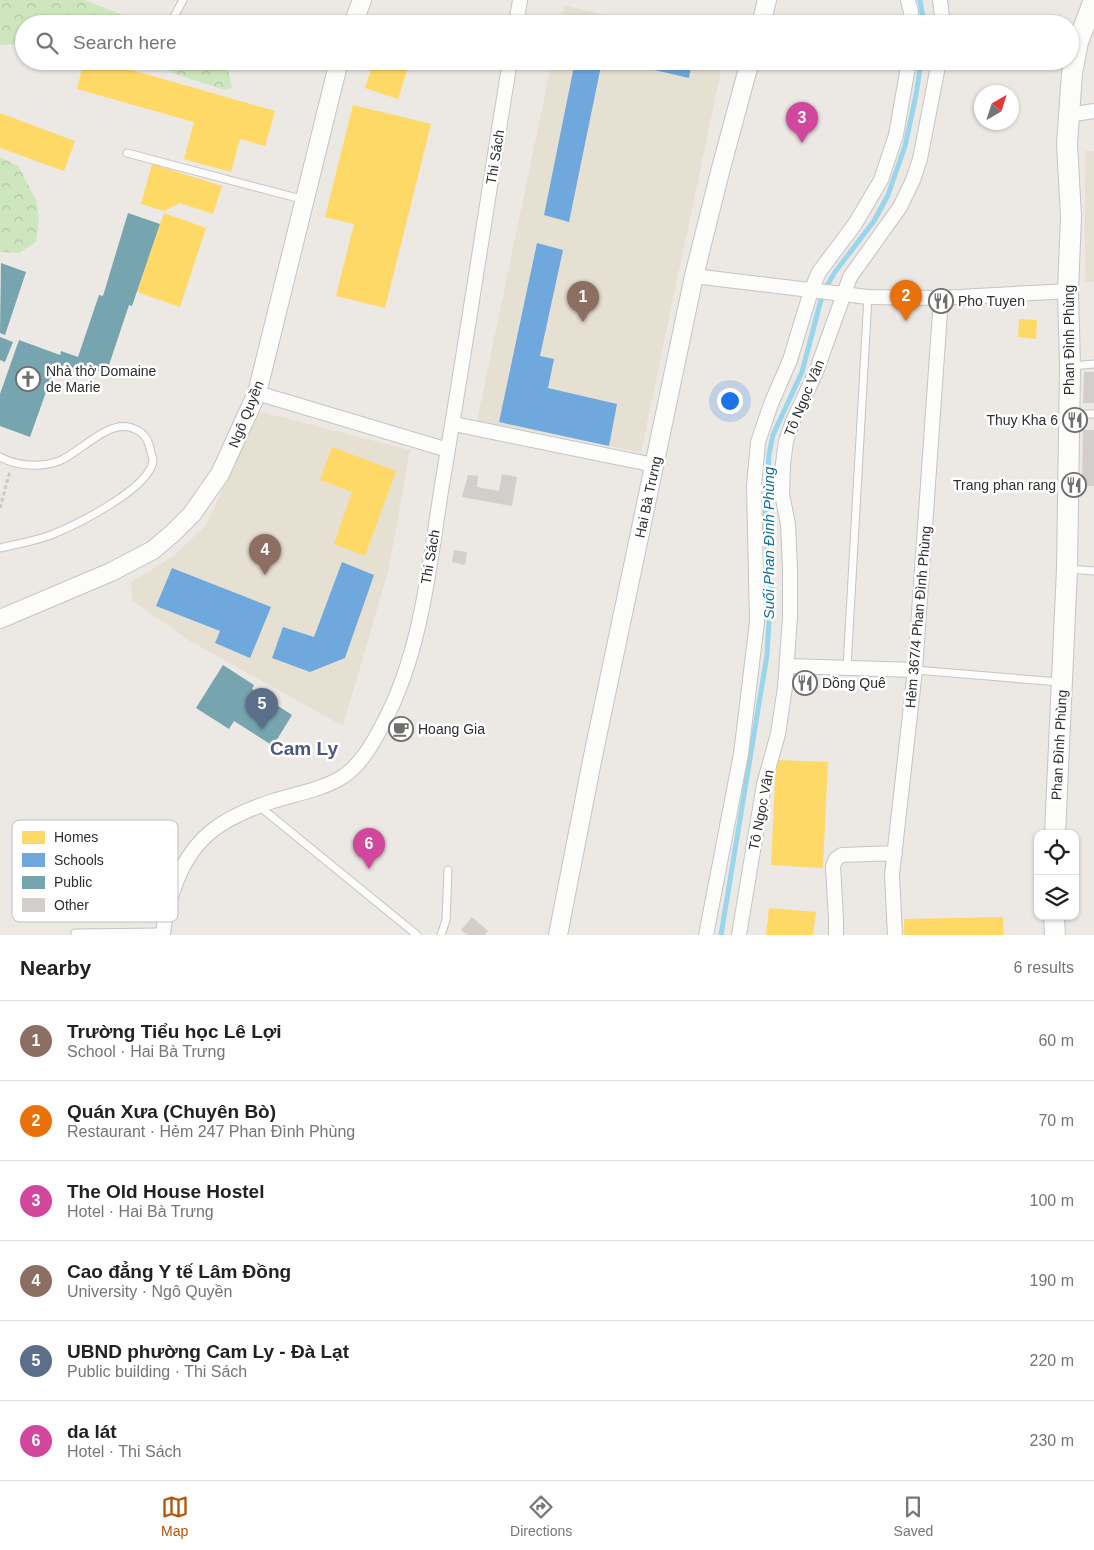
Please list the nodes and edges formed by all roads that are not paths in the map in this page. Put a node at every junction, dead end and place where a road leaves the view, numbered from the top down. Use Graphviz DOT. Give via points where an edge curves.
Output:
graph roads {
  1 [pos="183,0"];
  2 [pos="362,0"];
  3 [pos="520,0"];
  4 [pos="767,0"];
  5 [pos="908,0"];
  6 [pos="940,0"];
  7 [pos="1094,0"];
  8 [pos="175,15"];
  9 [pos="356,15"];
  10 [pos="518,15"];
  11 [pos="763,15"];
  12 [pos="911,15"];
  13 [pos="942,15"];
  14 [pos="1079,39"];
  15 [pos="337,70"];
  16 [pos="509,70"];
  17 [pos="748,70"];
  18 [pos="907,70"];
  19 [pos="937,70"];
  20 [pos="1073,70"];
  21 [pos="1094,111"];
  22 [pos="1069,115"];
  23 [pos="126,153"];
  24 [pos="306,200"];
  25 [pos="694,276"];
  26 [pos="811,291"];
  27 [pos="1068,291"];
  28 [pos="841,295"];
  29 [pos="868,298"];
  30 [pos="941,298"];
  31 [pos="1094,364"];
  32 [pos="1070,366"];
  33 [pos="257,393"];
  34 [pos="1069,414"];
  35 [pos="1094,414"];
  36 [pos="454,424"];
  37 [pos="448,450"];
  38 [pos="0,457"];
  39 [pos="654,465"];
  40 [pos="0,548"];
  41 [pos="1067,569"];
  42 [pos="1094,571"];
  43 [pos="0,619"];
  44 [pos="787,666"];
  45 [pos="847,667"];
  46 [pos="915,670"];
  47 [pos="1062,683"];
  48 [pos="259,806"];
  49 [pos="1055,830"];
  50 [pos="895,853"];
  51 [pos="448,870"];
  52 [pos="178,877"];
  53 [pos="1054,920"];
  54 [pos="75,933"];
  55 [pos="163,934"];
  56 [pos="417,935"];
  57 [pos="441,935"];
  58 [pos="558,935"];
  59 [pos="706,935"];
  60 [pos="739,935"];
  61 [pos="836,935"];
  62 [pos="895,935"];
  63 [pos="1055,935"];
  1 -- 8 [label="lane"];
  2 -- 9 [label="street"];
  3 -- 10 [label="street"];
  4 -- 11 [label="street"];
  5 -- 12 [label="street"];
  6 -- 13 [label="street"];
  7 -- 14 [label="main road, Phan Đình Phùng"];
  15 -- 24 [label="street, Ngô Quyền"];
  16 -- 36 [label="street, Thi Sách"];
  17 -- 25 [label="street, Hai Bà Trưng"];
  18 -- 26 [label="street, Tô Ngọc Vân" via="896,135 881,180 855,224 819,272"];
  19 -- 28 [label="street, Tô Ngọc Vân" via="913,180 900,207 853,271"];
  20 -- 22 [label="main road, Phan Đình Phùng"];
  21 -- 22 [label="street"];
  22 -- 27 [label="main road, Phan Đình Phùng" via="1067,144 1071,216"];
  23 -- 24 [label="lane"];
  24 -- 33 [label="street, Ngô Quyền"];
  25 -- 26 [label="street"];
  25 -- 39 [label="street, Hai Bà Trưng"];
  26 -- 28 [label="street"];
  26 -- 59 [label="street, Tô Ngọc Vân" via="790,360 758,442 754,486 757,622 741,754"];
  27 -- 30 [label="street"];
  27 -- 32 [label="main road, Phan Đình Phùng"];
  28 -- 29 [label="street"];
  28 -- 44 [label="street, Tô Ngọc Vân" via="816,372 786,441 782,494 788,524 790,570"];
  29 -- 30 [label="street"];
  29 -- 45 [label="lane"];
  30 -- 46 [label="street, Hẻm 367/4 Phan Đình Phùng"];
  31 -- 32 [label="lane"];
  32 -- 34 [label="main road, Phan Đình Phùng"];
  33 -- 37 [label="street"];
  33 -- 43 [label="street, Ngô Quyền" via="220,474 192,514 174,533 153,550 111,572"];
  34 -- 35 [label="lane"];
  34 -- 41 [label="main road, Phan Đình Phùng"];
  36 -- 37 [label="street, Thi Sách"];
  36 -- 39 [label="street"];
  37 -- 48 [label="street, Thi Sách" via="416,637 399,692 384,722 370,748 346,775 331,783"];
  38 -- 40 [label="lane" via="12,464 37,465 59,461 115,427 131,427 149,442 153,460 147,474 131,490 101,511 50,535"];
  39 -- 58 [label="street, Hai Bà Trưng"];
  41 -- 42 [label="lane"];
  41 -- 47 [label="main road, Phan Đình Phùng"];
  44 -- 45 [label="street"];
  44 -- 60 [label="street, Tô Ngọc Vân" via="778,734 764,784"];
  45 -- 46 [label="street"];
  46 -- 47 [label="lane"];
  46 -- 50 [label="street, Hẻm 367/4 Phan Đình Phùng"];
  47 -- 49 [label="main road, Phan Đình Phùng"];
  48 -- 52 [label="street, Thi Sách" via="222,823 202,839 188,856"];
  48 -- 56 [label="lane"];
  50 -- 61 [label="street" via="842,855 836,859 833,866"];
  50 -- 62 [label="street, Hẻm 367/4 Phan Đình Phùng" via="892,875"];
  51 -- 57 [label="lane" via="446,920"];
  53 -- 63 [label="main road"];
  54 -- 55 [label="lane"];
}
